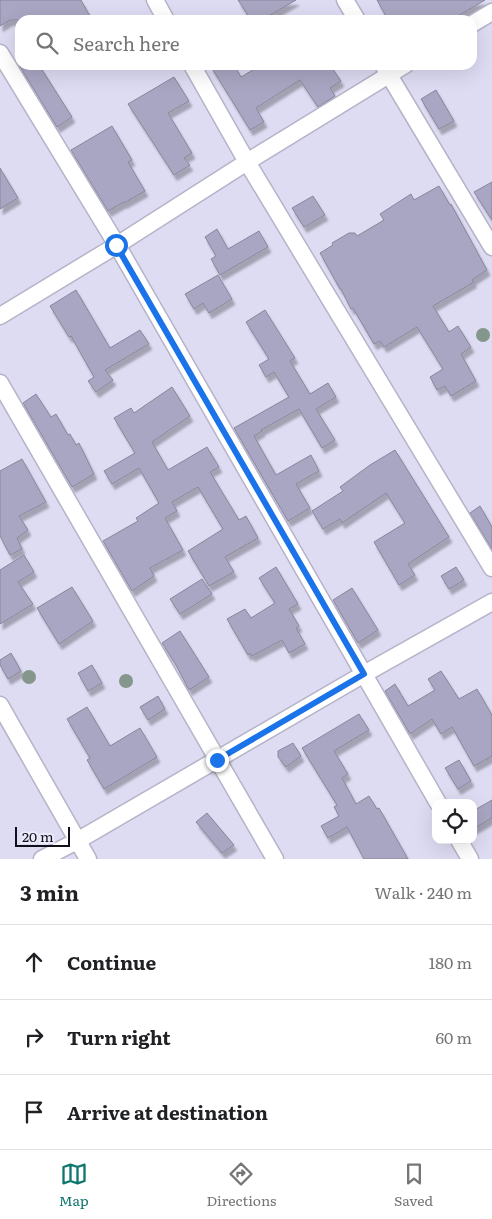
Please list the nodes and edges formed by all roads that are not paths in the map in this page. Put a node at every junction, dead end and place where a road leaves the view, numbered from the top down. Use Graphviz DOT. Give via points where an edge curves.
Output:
graph roads {
  1 [pos="155,0"];
  2 [pos="345,0"];
  3 [pos="492,12"];
  4 [pos="163,15"];
  5 [pos="354,15"];
  6 [pos="477,21"];
  7 [pos="0,53"];
  8 [pos="195,70"];
  9 [pos="386,70"];
  10 [pos="247,162"];
  11 [pos="116,245"];
  12 [pos="492,246"];
  13 [pos="0,316"];
  14 [pos="0,384"];
  15 [pos="492,568"];
  16 [pos="492,602"];
  17 [pos="364,674"];
  18 [pos="0,705"];
  19 [pos="217,760"];
  20 [pos="436,799"];
  21 [pos="78,841"];
  22 [pos="461,844"];
  23 [pos="42,859"];
  24 [pos="88,859"];
  25 [pos="274,859"];
  26 [pos="470,859"];
  1 -- 4 [label="street"];
  2 -- 5 [label="street"];
  3 -- 6 [label="street"];
  7 -- 11 [label="street"];
  8 -- 10 [label="street"];
  9 -- 10 [label="street"];
  9 -- 12 [label="street"];
  10 -- 11 [label="street"];
  10 -- 15 [label="street"];
  11 -- 13 [label="street"];
  11 -- 17 [label="street"];
  14 -- 19 [label="street"];
  16 -- 17 [label="street"];
  17 -- 19 [label="street"];
  17 -- 20 [label="street"];
  18 -- 21 [label="street"];
  19 -- 21 [label="street"];
  19 -- 25 [label="street"];
  21 -- 23 [label="street"];
  21 -- 24 [label="street"];
  22 -- 26 [label="street"];
}
